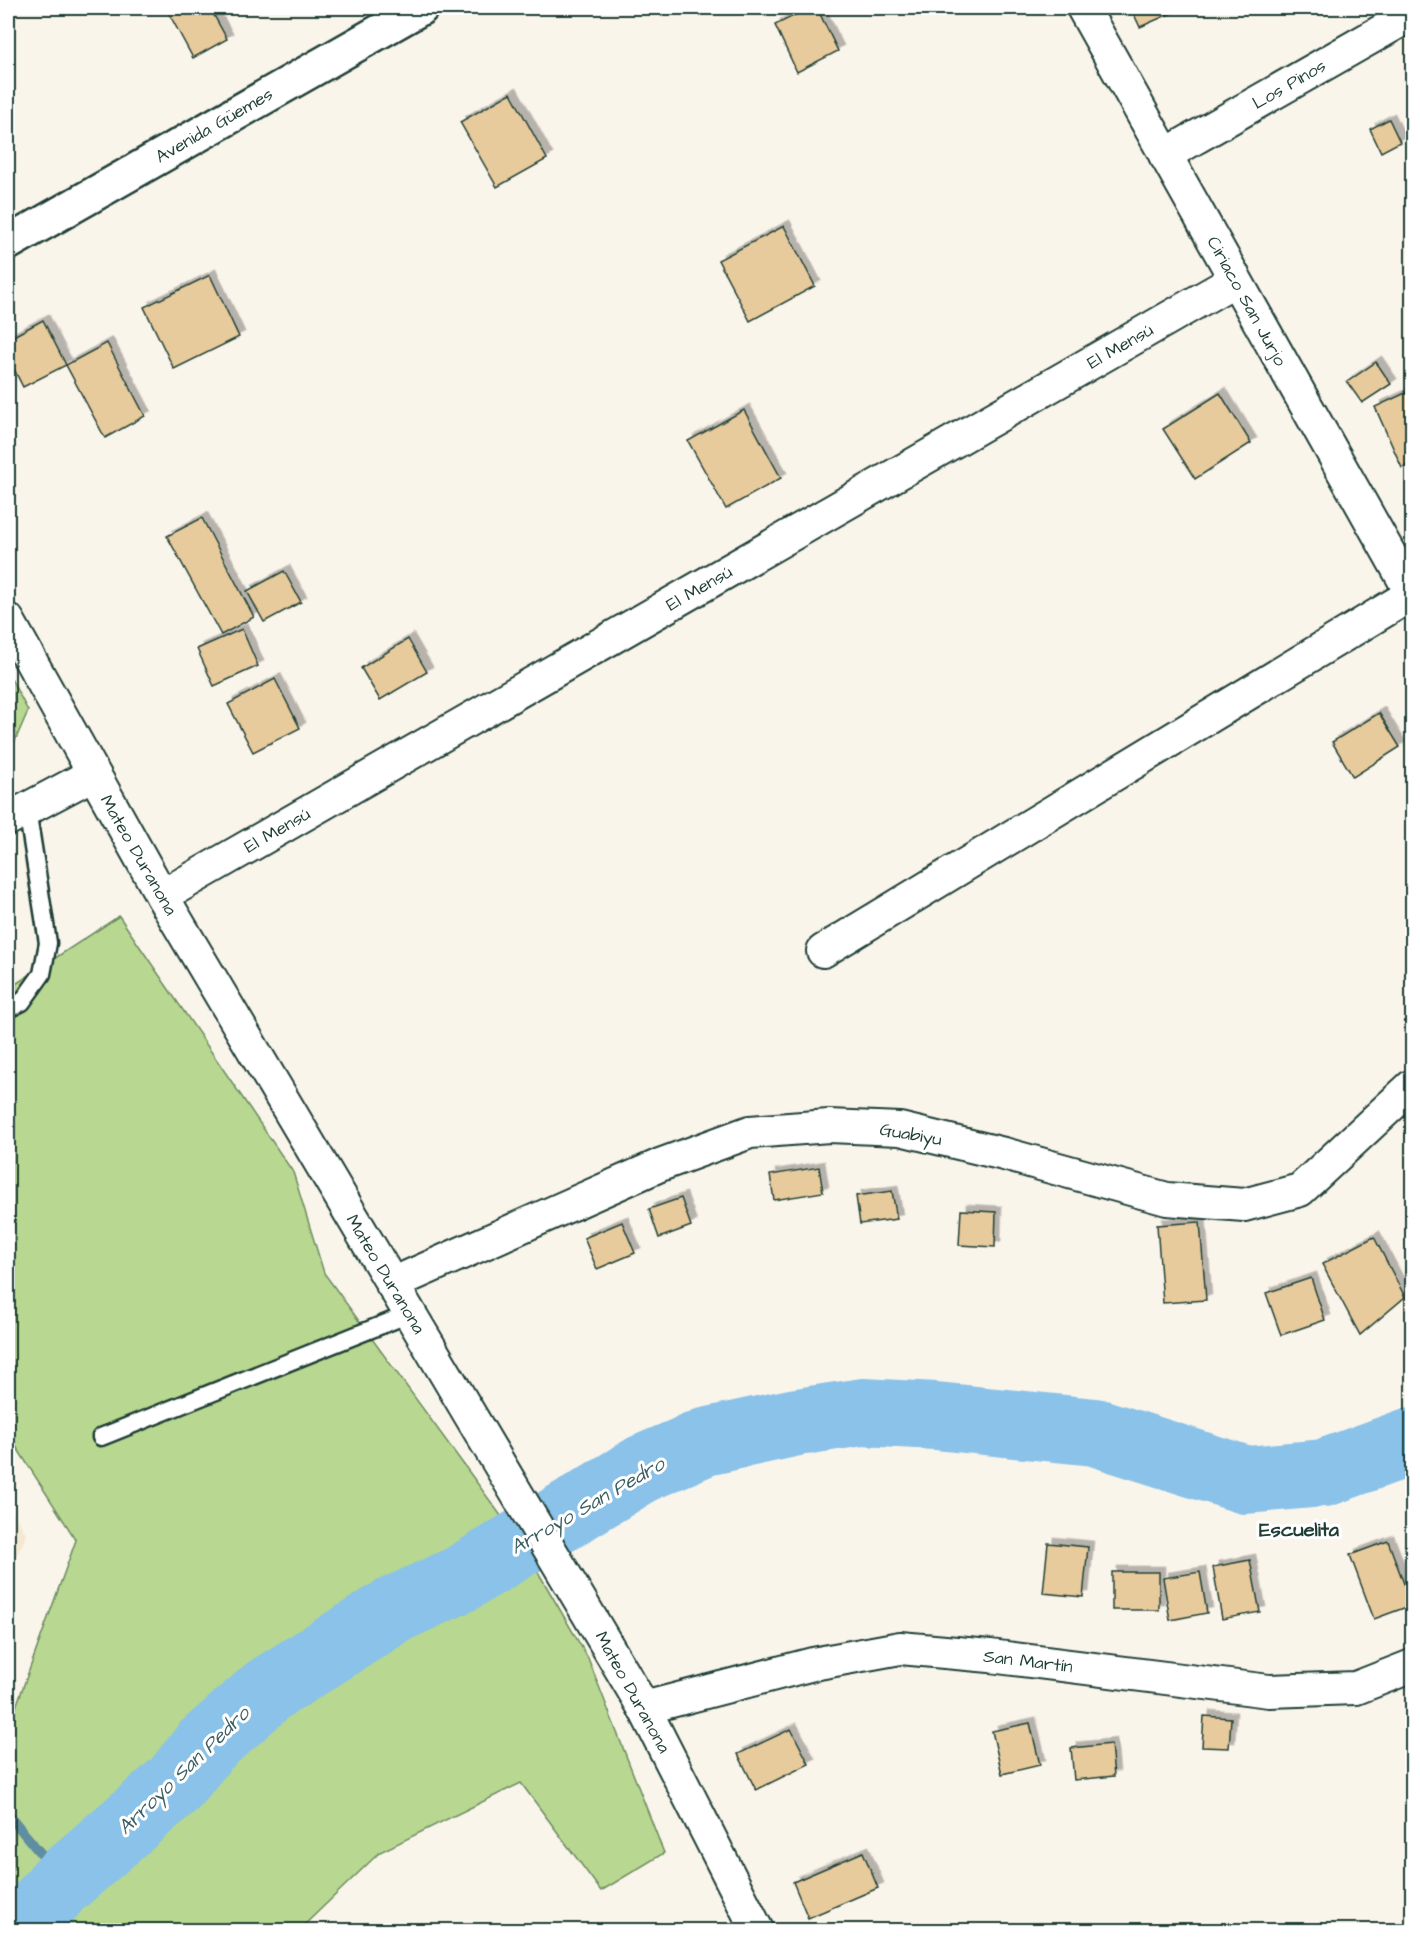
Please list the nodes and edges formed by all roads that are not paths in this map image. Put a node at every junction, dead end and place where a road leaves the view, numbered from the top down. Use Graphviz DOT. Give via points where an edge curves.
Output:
graph roads {
  1 [pos="422,8"];
  2 [pos="1083,8"];
  3 [pos="1413,14"];
  4 [pos="1165,154"];
  5 [pos="8,243"];
  6 [pos="1235,279"];
  7 [pos="1413,594"];
  8 [pos="8,620"];
  9 [pos="93,774"];
  10 [pos="17,814"];
  11 [pos="162,896"];
  12 [pos="824,951"];
  13 [pos="8,1009"];
  14 [pos="1413,1086"];
  15 [pos="392,1284"];
  16 [pos="409,1314"];
  17 [pos="101,1437"];
  18 [pos="1413,1666"];
  19 [pos="644,1708"];
  20 [pos="757,1930"];
  1 -- 5 [label="main road, Avenida Güemes"];
  2 -- 4 [label="street, Ciriaco San Jurjo"];
  3 -- 4 [label="street, Los Pinos"];
  4 -- 6 [label="street, Ciriaco San Jurjo"];
  6 -- 7 [label="street, Ciriaco San Jurjo"];
  6 -- 11 [label="street, El Mensú"];
  7 -- 12 [label="street"];
  8 -- 9 [label="street, Mateo Duranona"];
  9 -- 10 [label="street"];
  9 -- 11 [label="street, Mateo Duranona"];
  10 -- 13 [label="lane" via="48,943 42,974 22,1002"];
  11 -- 15 [label="street, Mateo Duranona"];
  14 -- 15 [label="street, Guabiyu" via="1300,1190 1244,1205 1167,1199 900,1129 829,1126 750,1132 660,1165"];
  15 -- 16 [label="street, Mateo Duranona"];
  16 -- 17 [label="lane"];
  16 -- 19 [label="street, Mateo Duranona"];
  18 -- 19 [label="street, San Martín" via="1356,1688 1269,1691 900,1648 813,1664"];
  19 -- 20 [label="street, Mateo Duranona"];
}
